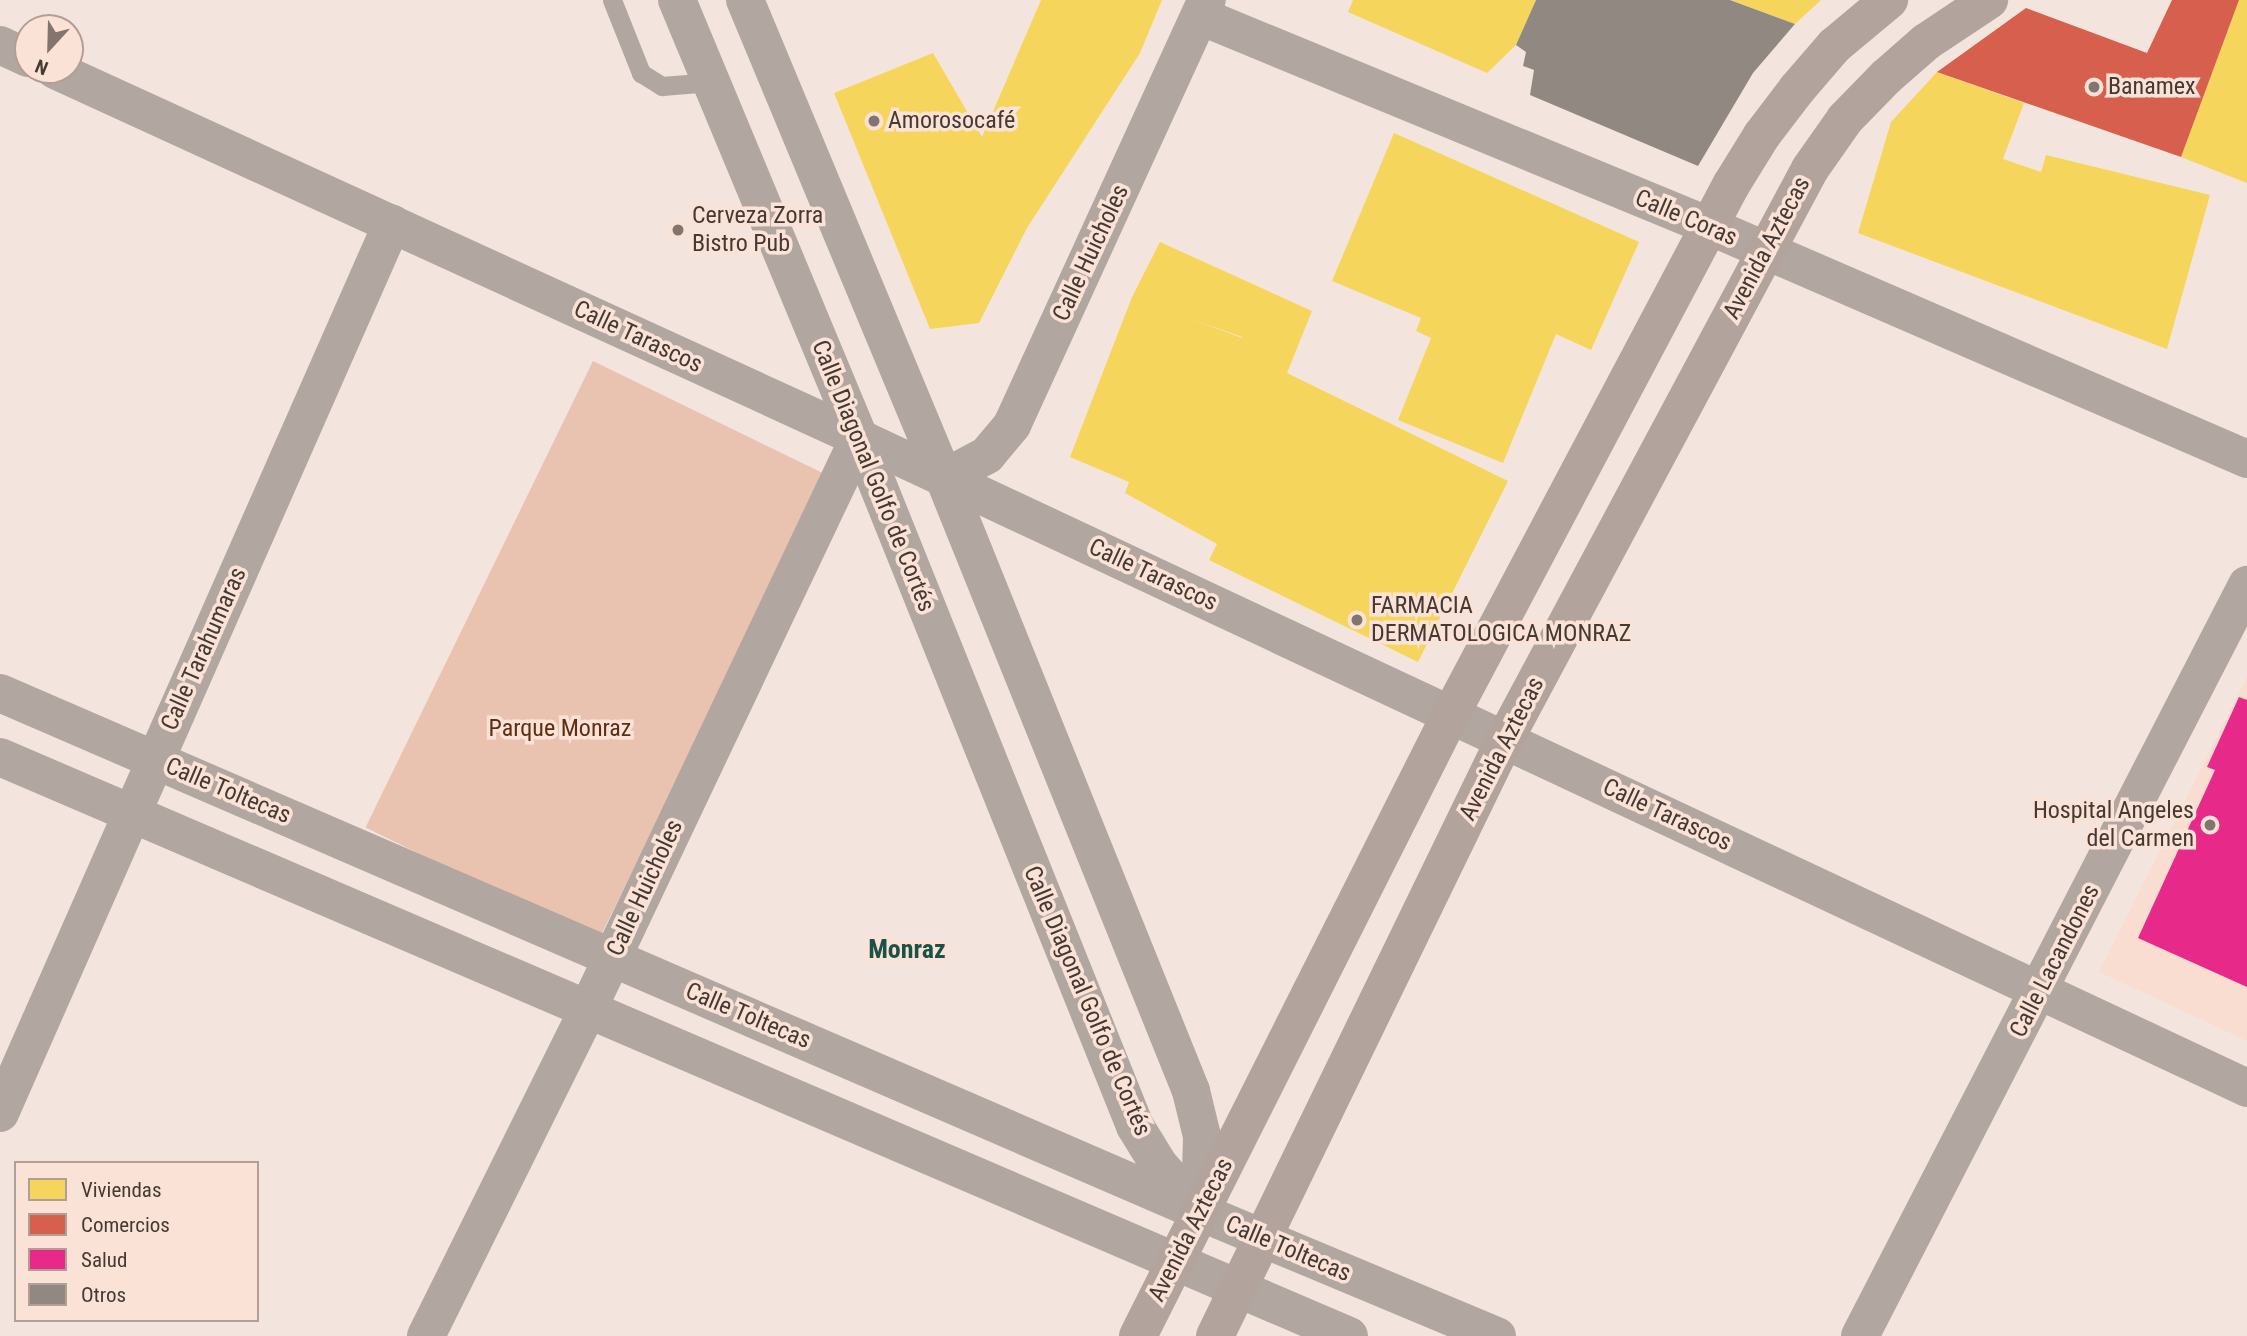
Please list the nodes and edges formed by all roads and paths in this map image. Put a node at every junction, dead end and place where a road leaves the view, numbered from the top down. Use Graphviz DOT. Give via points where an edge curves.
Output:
graph roads {
  1 [pos="612,0"];
  2 [pos="677,0"];
  3 [pos="745,0"];
  4 [pos="1889,0"];
  5 [pos="1989,0"];
  6 [pos="1203,8"];
  7 [pos="711,82"];
  8 [pos="84,83"];
  9 [pos="392,225"];
  10 [pos="1709,226"];
  11 [pos="1764,252"];
  12 [pos="859,438"];
  13 [pos="2247,459"];
  14 [pos="944,478"];
  15 [pos="2247,586"];
  16 [pos="0,693"];
  17 [pos="1451,714"];
  18 [pos="1505,739"];
  19 [pos="0,757"];
  20 [pos="156,760"];
  21 [pos="132,813"];
  22 [pos="612,958"];
  23 [pos="2040,990"];
  24 [pos="587,1011"];
  25 [pos="2247,1088"];
  26 [pos="0,1113"];
  27 [pos="1200,1212"];
  28 [pos="1262,1239"];
  29 [pos="1175,1261"];
  30 [pos="1239,1288"];
  31 [pos="426,1336"];
  32 [pos="1138,1336"];
  33 [pos="1215,1336"];
  34 [pos="1349,1336"];
  35 [pos="1497,1336"];
  36 [pos="1860,1336"];
  1 -- 7 [label="lane" via="641,73 662,86"];
  2 -- 7 [label="street, Calle Diagonal Golfo de Cortés"];
  3 -- 14 [label="street"];
  4 -- 10 [label="street, Avenida Aztecas" via="1834,46 1797,89 1762,135"];
  5 -- 11 [label="street, Avenida Aztecas" via="1926,42 1845,119 1810,169"];
  6 -- 10 [label="street, Calle Coras"];
  6 -- 14 [label="street, Calle Huicholes" via="1012,425 987,455"];
  7 -- 12 [label="street, Calle Diagonal Golfo de Cortés"];
  8 -- 9 [label="street, Calle Tarascos"];
  9 -- 12 [label="street, Calle Tarascos"];
  9 -- 20 [label="street, Calle Tarahumaras"];
  10 -- 11 [label="street, Calle Coras"];
  10 -- 17 [label="street, Avenida Aztecas"];
  11 -- 13 [label="street, Calle Coras"];
  11 -- 18 [label="street, Avenida Aztecas"];
  12 -- 14 [label="street, Calle Tarascos"];
  12 -- 22 [label="street, Calle Huicholes"];
  12 -- 27 [label="street, Calle Diagonal Golfo de Cortés" via="1135,1126 1159,1165"];
  14 -- 17 [label="street, Calle Tarascos"];
  14 -- 27 [label="street" via="1191,1091 1202,1136"];
  15 -- 23 [label="street, Calle Lacandones"];
  16 -- 20 [label="street, Calle Toltecas"];
  17 -- 18 [label="street, Calle Tarascos"];
  17 -- 27 [label="street, Avenida Aztecas"];
  18 -- 23 [label="street, Calle Tarascos"];
  18 -- 28 [label="street, Avenida Aztecas"];
  19 -- 21 [label="street"];
  20 -- 21 [label="street, Calle Tarahumaras"];
  20 -- 22 [label="street, Calle Toltecas"];
  21 -- 24 [label="street"];
  21 -- 26 [label="street, Calle Tarahumaras"];
  22 -- 24 [label="street, Calle Huicholes"];
  22 -- 27 [label="street, Calle Toltecas"];
  23 -- 25 [label="street, Calle Tarascos"];
  23 -- 36 [label="street, Calle Lacandones"];
  24 -- 29 [label="street"];
  24 -- 31 [label="street, Calle Huicholes"];
  27 -- 28 [label="street, Calle Toltecas"];
  27 -- 29 [label="street, Avenida Aztecas"];
  28 -- 30 [label="street, Avenida Aztecas"];
  28 -- 35 [label="street, Calle Toltecas"];
  29 -- 30 [label="street"];
  29 -- 32 [label="street, Avenida Aztecas"];
  30 -- 33 [label="street, Avenida Aztecas"];
  30 -- 34 [label="street"];
}
